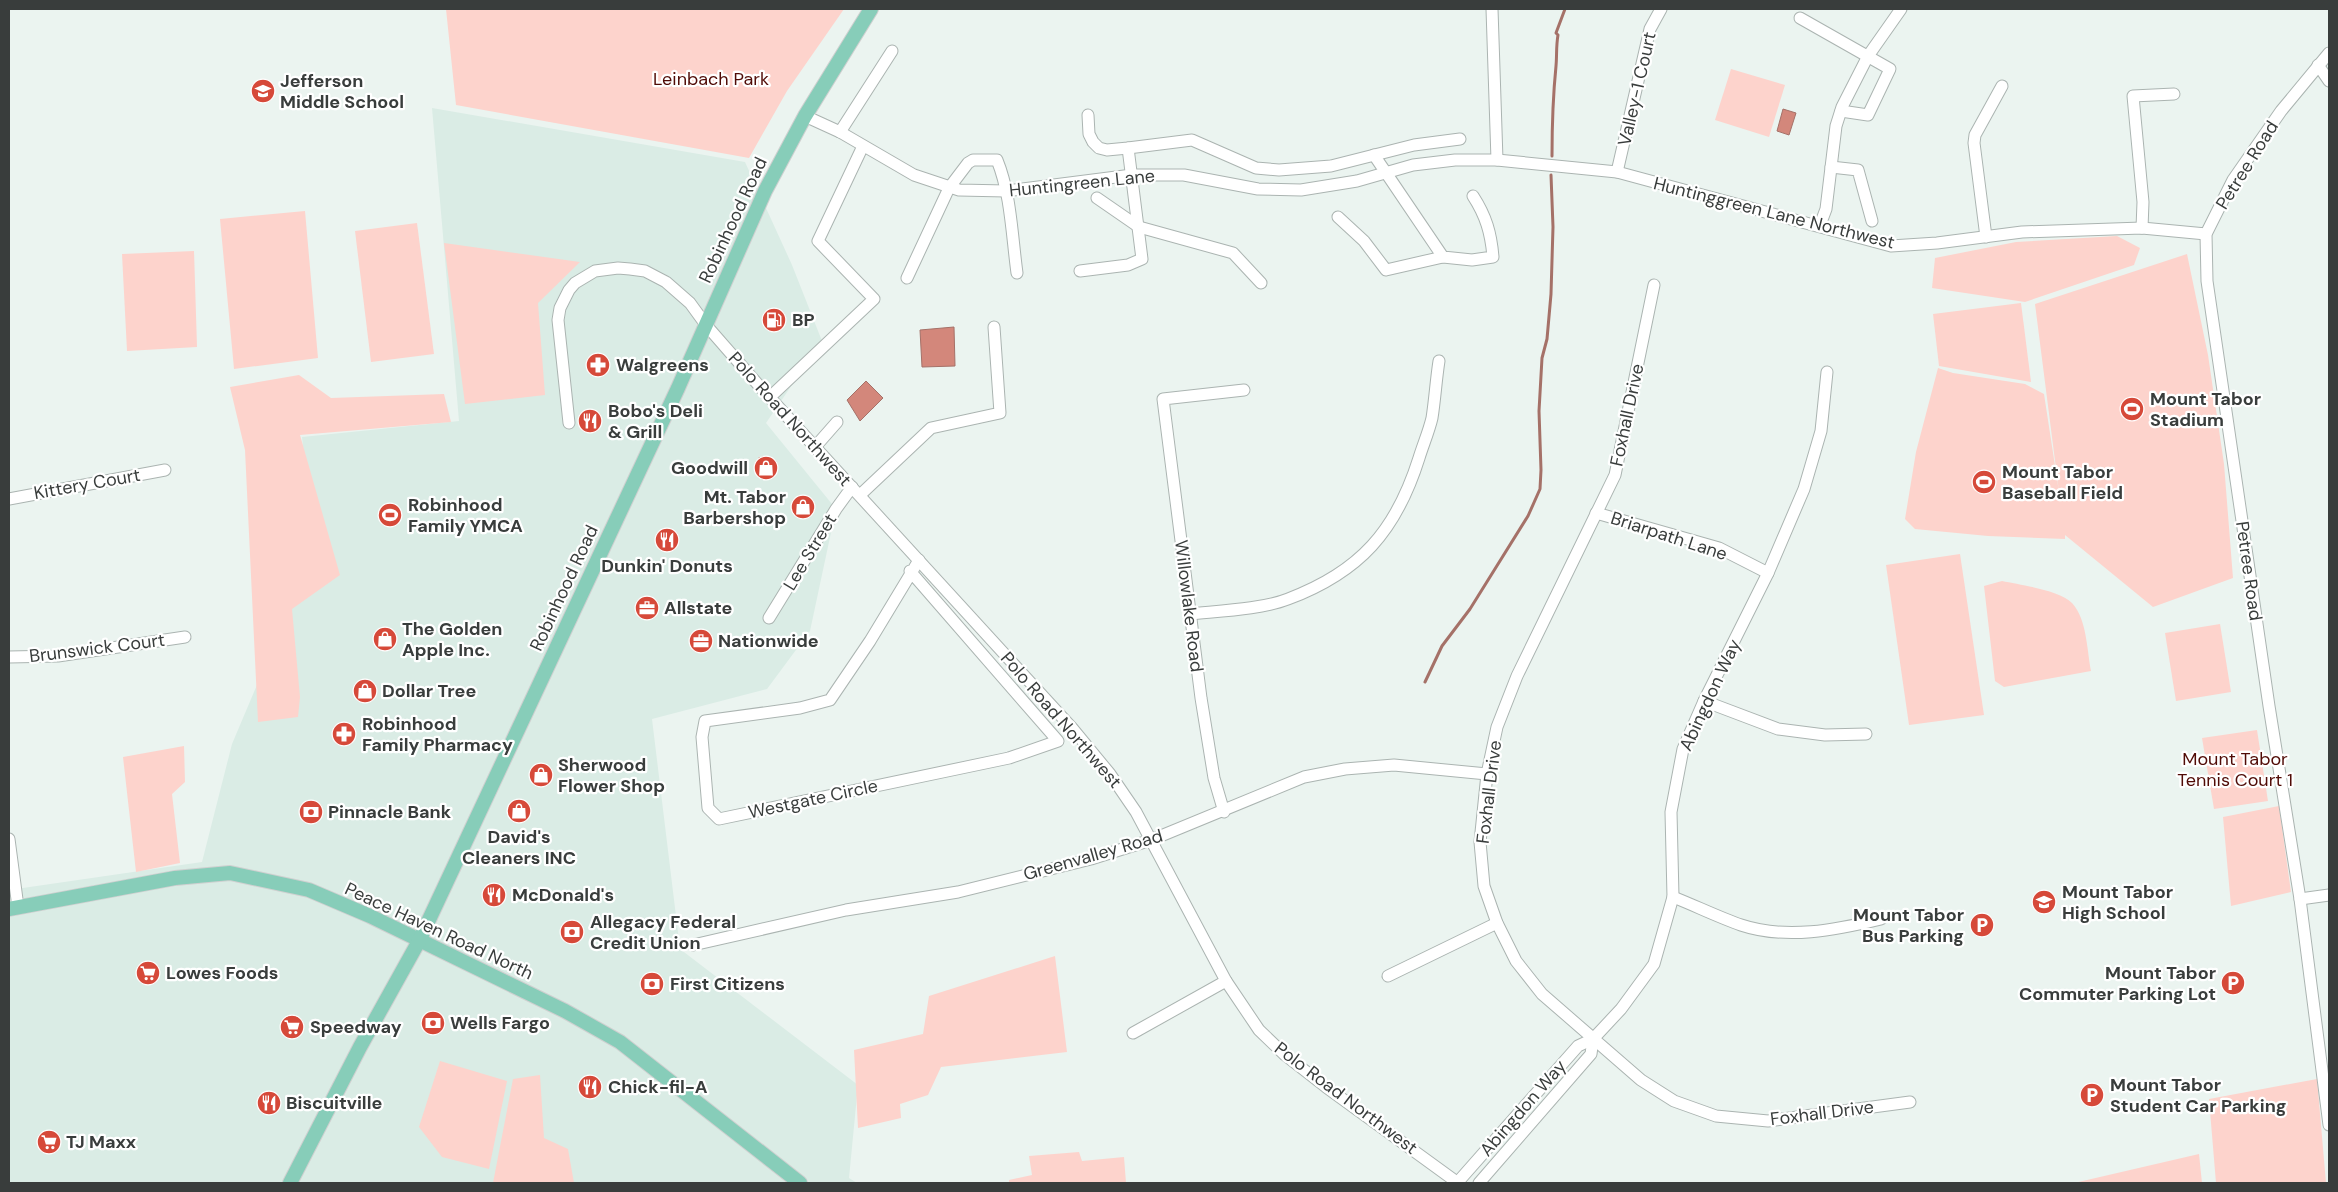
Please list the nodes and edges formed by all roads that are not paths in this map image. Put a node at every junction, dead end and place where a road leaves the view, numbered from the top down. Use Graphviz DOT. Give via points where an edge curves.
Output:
graph roads {
  1 [pos="871,9"];
  2 [pos="1492,9"];
  3 [pos="1661,9"];
  4 [pos="1901,9"];
  5 [pos="1800,18"];
  6 [pos="892,52"];
  7 [pos="2329,53"];
  8 [pos="1868,56"];
  9 [pos="2318,65"];
  10 [pos="2329,82"];
  11 [pos="2002,86"];
  12 [pos="2174,94"];
  13 [pos="1841,111"];
  14 [pos="1088,115"];
  15 [pos="805,116"];
  16 [pos="840,132"];
  17 [pos="1460,139"];
  18 [pos="863,146"];
  19 [pos="1128,148"];
  20 [pos="1374,155"];
  21 [pos="1497,160"];
  22 [pos="1552,166"];
  23 [pos="1831,167"];
  24 [pos="1386,172"];
  25 [pos="1617,172"];
  26 [pos="1132,175"];
  27 [pos="948,188"];
  28 [pos="1006,191"];
  29 [pos="1473,196"];
  30 [pos="1097,198"];
  31 [pos="1338,217"];
  32 [pos="1872,221"];
  33 [pos="1139,226"];
  34 [pos="1820,226"];
  35 [pos="2142,228"];
  36 [pos="2206,234"];
  37 [pos="1986,237"];
  38 [pos="1444,256"];
  39 [pos="1080,271"];
  40 [pos="1017,273"];
  41 [pos="907,278"];
  42 [pos="1261,283"];
  43 [pos="1654,285"];
  44 [pos="706,325"];
  45 [pos="994,328"];
  46 [pos="1439,361"];
  47 [pos="1827,372"];
  48 [pos="1244,390"];
  49 [pos="770,397"];
  50 [pos="837,422"];
  51 [pos="569,423"];
  52 [pos="815,446"];
  53 [pos="166,470"];
  54 [pos="856,491"];
  55 [pos="9,499"];
  56 [pos="1596,513"];
  57 [pos="919,560"];
  58 [pos="910,571"];
  59 [pos="1768,573"];
  60 [pos="1190,614"];
  61 [pos="769,618"];
  62 [pos="185,637"];
  63 [pos="9,657"];
  64 [pos="1704,701"];
  65 [pos="1072,728"];
  66 [pos="1866,734"];
  67 [pos="1058,741"];
  68 [pos="1487,774"];
  69 [pos="1224,812"];
  70 [pos="9,838"];
  71 [pos="1151,840"];
  72 [pos="2329,895"];
  73 [pos="1673,897"];
  74 [pos="2300,900"];
  75 [pos="13,908"];
  76 [pos="1881,919"];
  77 [pos="1497,923"];
  78 [pos="419,941"];
  79 [pos="693,945"];
  80 [pos="1388,976"];
  81 [pos="1226,981"];
  82 [pos="1133,1033"];
  83 [pos="1593,1039"];
  84 [pos="2325,1063"];
  85 [pos="1910,1102"];
  86 [pos="2329,1125"];
  87 [pos="290,1183"];
  88 [pos="800,1183"];
  89 [pos="1458,1183"];
  90 [pos="1480,1183"];
  1 -- 15 [label="main road, Robinhood Road"];
  2 -- 21 [label="street"];
  3 -- 25 [label="street, Valley-1 Court" via="1650,29"];
  4 -- 8 [label="street"];
  5 -- 8 [label="street"];
  6 -- 16 [label="street"];
  7 -- 9 [label="street, Petree Road"];
  8 -- 13 [label="street"];
  8 -- 13 [label="street" via="1890,69 1868,115"];
  9 -- 10 [label="street"];
  9 -- 36 [label="street, Petree Road" via="2252,150"];
  11 -- 37 [label="street" via="1975,135 1974,143"];
  12 -- 35 [label="street" via="2133,96 2143,202"];
  13 -- 23 [label="street"];
  14 -- 19 [label="street" via="1089,134 1099,148"];
  15 -- 16 [label="street, Huntingreen Lane"];
  15 -- 44 [label="main road, Robinhood Road" via="765,191"];
  16 -- 18 [label="street, Huntingreen Lane"];
  17 -- 20 [label="street" via="1414,145"];
  18 -- 27 [label="street, Huntingreen Lane" via="914,175"];
  18 -- 49 [label="street" via="818,241 874,299"];
  19 -- 20 [label="street" via="1192,140 1256,168 1279,170 1331,166"];
  19 -- 26 [label="street"];
  20 -- 24 [label="street"];
  21 -- 22 [label="street, Huntingreen Lane"];
  21 -- 24 [label="street, Huntingreen Lane" via="1455,160"];
  22 -- 25 [label="street, Huntinggreen Lane Northwest"];
  23 -- 32 [label="street" via="1858,170"];
  23 -- 34 [label="street" via="1826,209"];
  24 -- 26 [label="street, Huntingreen Lane" via="1300,190 1258,189 1184,175"];
  24 -- 38 [label="street"];
  25 -- 34 [label="street, Huntinggreen Lane Northwest"];
  26 -- 28 [label="street, Huntingreen Lane"];
  26 -- 33 [label="street"];
  27 -- 28 [label="street, Huntingreen Lane"];
  27 -- 28 [label="street" via="973,160 997,160"];
  27 -- 41 [label="street"];
  28 -- 40 [label="street"];
  29 -- 38 [label="street" via="1483,212 1491,236 1493,257 1472,260"];
  30 -- 33 [label="street"];
  31 -- 38 [label="street" via="1364,241 1386,270"];
  33 -- 39 [label="street" via="1142,259 1128,265"];
  33 -- 42 [label="street" via="1233,253"];
  34 -- 37 [label="street, Huntinggreen Lane Northwest" via="1890,246"];
  35 -- 36 [label="street, Huntinggreen Lane Northwest"];
  35 -- 37 [label="street, Huntinggreen Lane Northwest" via="2022,232"];
  36 -- 74 [label="street, Petree Road" via="2213,328"];
  43 -- 56 [label="street, Foxhall Drive" via="1615,475"];
  44 -- 49 [label="street, Polo Road Northwest"];
  44 -- 51 [label="street, Polo Road Northwest" via="680,293 646,271 618,268 586,275 564,298 558,320"];
  44 -- 78 [label="main road, Robinhood Road"];
  45 -- 54 [label="street, Lee Street" via="1000,413 931,428"];
  46 -- 60 [label="street" via="1432,420 1409,490 1394,518 1368,550 1340,574 1287,600"];
  47 -- 59 [label="street, Abingdon Way" via="1821,431 1804,489"];
  48 -- 60 [label="street, Willowlake Road" via="1163,399"];
  49 -- 52 [label="street, Polo Road Northwest"];
  50 -- 52 [label="street"];
  52 -- 54 [label="street, Polo Road Northwest"];
  53 -- 55 [label="street, Kittery Court"];
  54 -- 57 [label="street, Polo Road Northwest"];
  54 -- 61 [label="street, Lee Street" via="836,509"];
  56 -- 59 [label="street, Briarpath Lane" via="1719,548"];
  56 -- 68 [label="street, Foxhall Drive" via="1517,676 1497,727"];
  57 -- 58 [label="street, Westgate Circle"];
  57 -- 65 [label="street, Polo Road Northwest"];
  58 -- 67 [label="street"];
  58 -- 67 [label="street, Westgate Circle" via="870,641 830,700 800,708 705,721 702,737 708,808 719,819 1009,758"];
  59 -- 64 [label="street, Abingdon Way"];
  60 -- 69 [label="street, Willowlake Road" via="1214,778"];
  62 -- 63 [label="street, Brunswick Court" via="58,656"];
  64 -- 66 [label="street" via="1778,729 1825,735"];
  64 -- 73 [label="street, Abingdon Way" via="1683,749 1671,812"];
  65 -- 67 [label="street"];
  65 -- 71 [label="street, Polo Road Northwest" via="1117,783"];
  68 -- 69 [label="street, Greenvalley Road" via="1394,765 1346,769 1304,777"];
  68 -- 77 [label="street, Foxhall Drive" via="1480,842 1484,886"];
  69 -- 71 [label="street, Greenvalley Road"];
  70 -- 75 [label="street"];
  71 -- 79 [label="street, Greenvalley Road" via="958,892 846,910"];
  71 -- 81 [label="street, Polo Road Northwest"];
  72 -- 74 [label="street"];
  73 -- 76 [label="street" via="1742,925 1792,933 1841,929"];
  73 -- 83 [label="street, Abingdon Way" via="1654,964 1621,1009"];
  74 -- 84 [label="street, Petree Road"];
  75 -- 78 [label="main road, Peace Haven Road North" via="175,878 230,873 309,890"];
  77 -- 80 [label="street"];
  77 -- 83 [label="street, Foxhall Drive" via="1516,961 1542,994"];
  78 -- 87 [label="main road, Robinhood Road"];
  78 -- 88 [label="main road, Peace Haven Road North" via="565,1011 620,1042"];
  81 -- 82 [label="street"];
  81 -- 89 [label="street, Polo Road Northwest" via="1255,1024 1284,1055"];
  83 -- 85 [label="street, Foxhall Drive" via="1641,1080 1674,1101 1716,1116 1768,1121"];
  83 -- 89 [label="street, Abingdon Way" via="1578,1046"];
  83 -- 90 [label="street, Abingdon Way" via="1591,1054"];
  84 -- 86 [label="street, Petree Road"];
}
